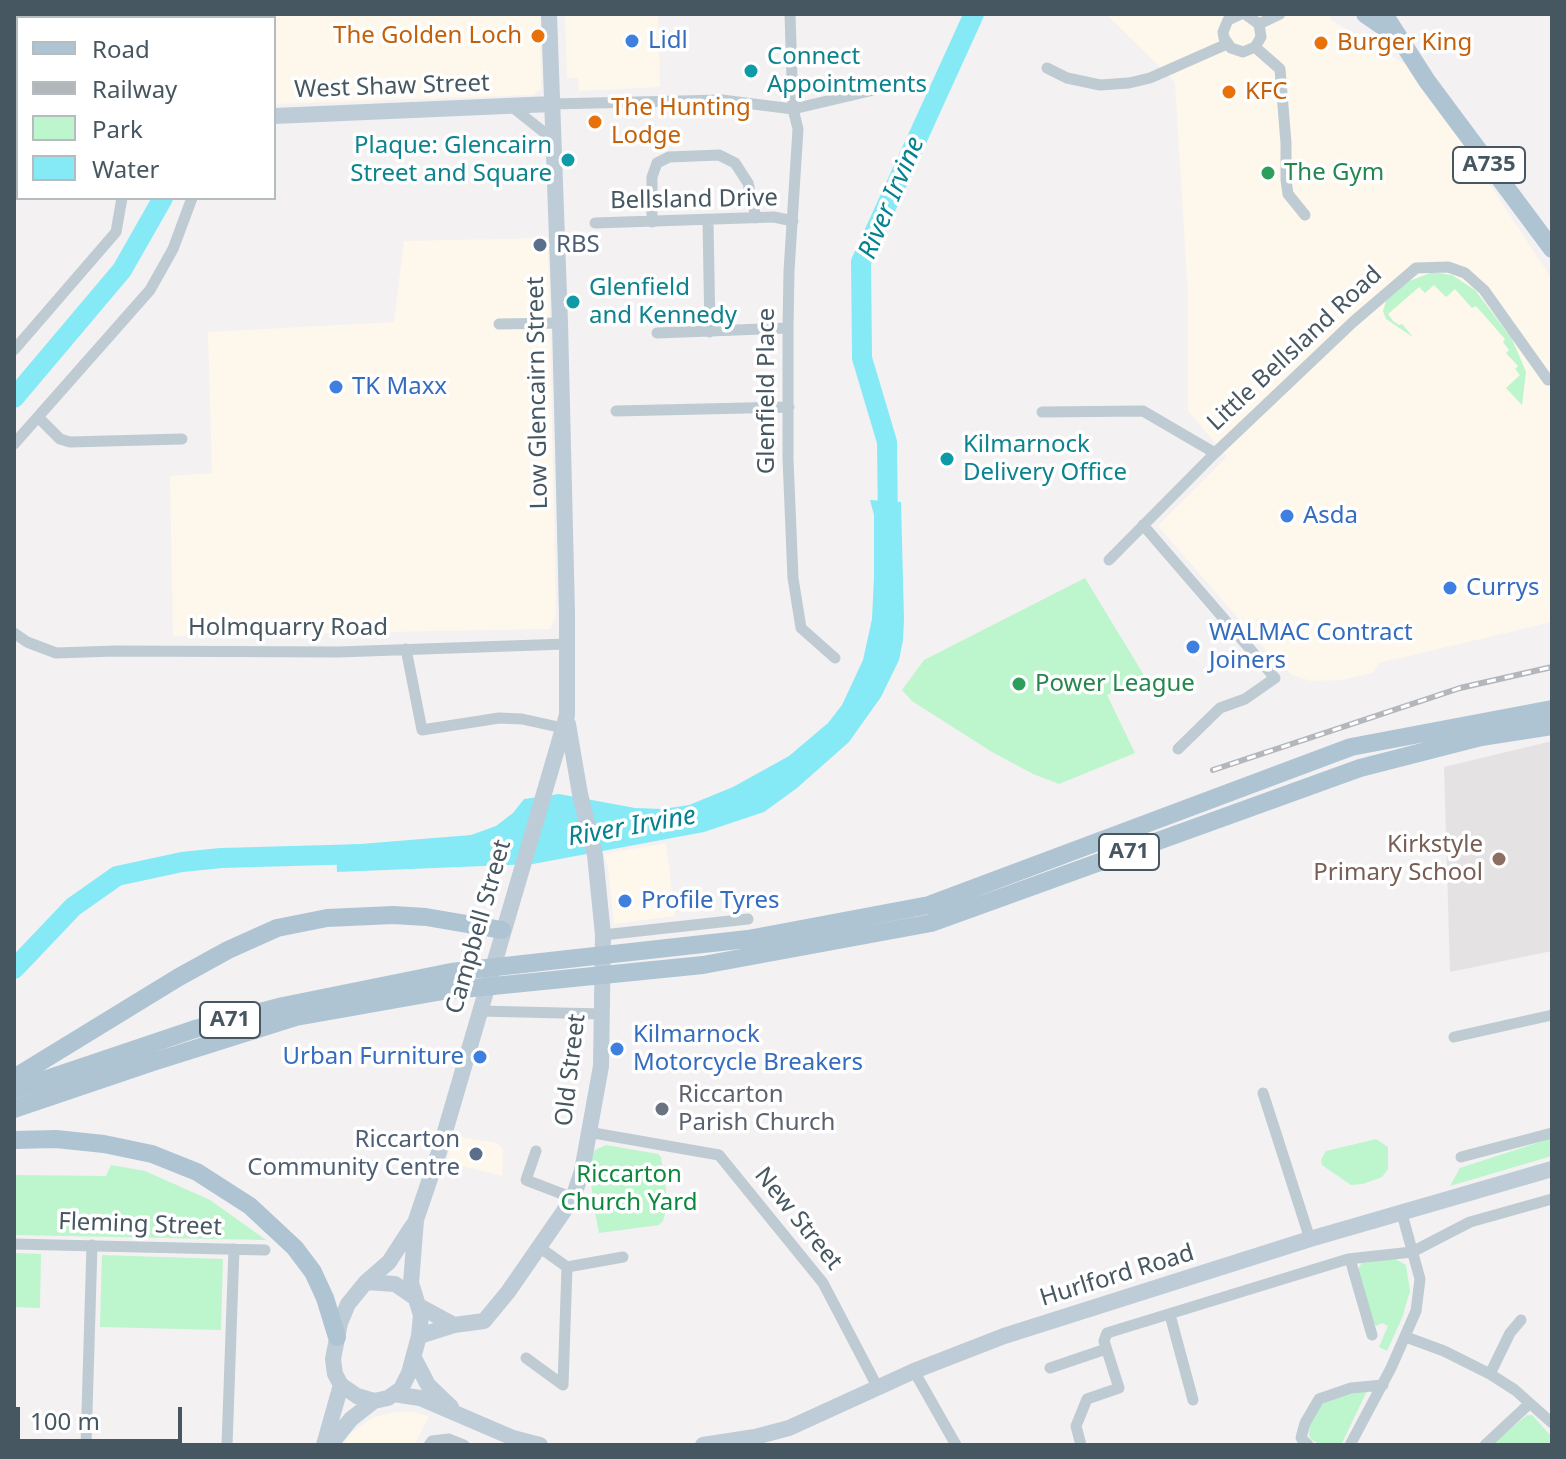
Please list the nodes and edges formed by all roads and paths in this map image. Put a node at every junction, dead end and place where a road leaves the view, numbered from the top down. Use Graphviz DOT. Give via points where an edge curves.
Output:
graph roads {
  1 [pos="549,14"];
  2 [pos="790,14"];
  3 [pos="1243,14"];
  4 [pos="1280,14"];
  5 [pos="1365,14"];
  6 [pos="1384,14"];
  7 [pos="1226,17"];
  8 [pos="1259,24"];
  9 [pos="1397,36"];
  10 [pos="1227,44"];
  11 [pos="1255,47"];
  12 [pos="1047,68"];
  13 [pos="874,90"];
  14 [pos="552,104"];
  15 [pos="511,106"];
  16 [pos="793,109"];
  17 [pos="276,116"];
  18 [pos="555,141"];
  19 [pos="122,200"];
  20 [pos="191,200"];
  21 [pos="1305,215"];
  22 [pos="756,218"];
  23 [pos="708,221"];
  24 [pos="793,221"];
  25 [pos="652,222"];
  26 [pos="595,223"];
  27 [pos="1552,249"];
  28 [pos="560,323"];
  29 [pos="499,324"];
  30 [pos="788,328"];
  31 [pos="710,332"];
  32 [pos="657,333"];
  33 [pos="14,350"];
  34 [pos="1551,378"];
  35 [pos="789,407"];
  36 [pos="616,411"];
  37 [pos="1042,412"];
  38 [pos="38,417"];
  39 [pos="182,439"];
  40 [pos="14,444"];
  41 [pos="1215,453"];
  42 [pos="1143,525"];
  43 [pos="1109,560"];
  44 [pos="14,633"];
  45 [pos="566,644"];
  46 [pos="406,649"];
  47 [pos="835,658"];
  48 [pos="1552,709"];
  49 [pos="565,721"];
  50 [pos="1552,726"];
  51 [pos="1178,749"];
  52 [pos="556,757"];
  53 [pos="575,766"];
  54 [pos="748,919"];
  55 [pos="502,930"];
  56 [pos="603,935"];
  57 [pos="480,1011"];
  58 [pos="603,1014"];
  59 [pos="1552,1015"];
  60 [pos="1454,1037"];
  61 [pos="14,1078"];
  62 [pos="14,1090"];
  63 [pos="1263,1093"];
  64 [pos="14,1109"];
  65 [pos="588,1132"];
  66 [pos="1552,1133"];
  67 [pos="14,1140"];
  68 [pos="536,1151"];
  69 [pos="1461,1157"];
  70 [pos="1552,1169"];
  71 [pos="573,1198"];
  72 [pos="1552,1199"];
  73 [pos="1402,1214"];
  74 [pos="416,1220"];
  75 [pos="1310,1239"];
  76 [pos="14,1244"];
  77 [pos="92,1245"];
  78 [pos="539,1247"];
  79 [pos="234,1249"];
  80 [pos="265,1250"];
  81 [pos="1412,1252"];
  82 [pos="623,1257"];
  83 [pos="1350,1259"];
  84 [pos="567,1267"];
  85 [pos="366,1282"];
  86 [pos="417,1302"];
  87 [pos="1170,1315"];
  88 [pos="1521,1320"];
  89 [pos="454,1325"];
  90 [pos="1372,1335"];
  91 [pos="419,1336"];
  92 [pos="337,1337"];
  93 [pos="1406,1337"];
  94 [pos="1106,1349"];
  95 [pos="414,1358"];
  96 [pos="526,1358"];
  97 [pos="1050,1368"];
  98 [pos="914,1371"];
  99 [pos="1490,1374"];
  100 [pos="341,1385"];
  101 [pos="1383,1385"];
  102 [pos="878,1388"];
  103 [pos="394,1394"];
  104 [pos="1193,1400"];
  105 [pos="374,1401"];
  106 [pos="1529,1404"];
  107 [pos="456,1413"];
  108 [pos="1551,1420"];
  109 [pos="756,1441"];
  110 [pos="86,1445"];
  111 [pos="227,1445"];
  112 [pos="324,1445"];
  113 [pos="330,1445"];
  114 [pos="429,1445"];
  115 [pos="464,1445"];
  116 [pos="540,1445"];
  117 [pos="703,1445"];
  118 [pos="956,1445"];
  119 [pos="1081,1445"];
  120 [pos="1308,1445"];
  121 [pos="1350,1445"];
  122 [pos="1485,1445"];
  1 -- 14 [label="main road, Low Glencairn Street"];
  2 -- 16 [label="street, Glenfield Place"];
  3 -- 7 [label="street"];
  3 -- 8 [label="street"];
  4 -- 8 [label="street"];
  5 -- 9 [label="main road, A735"];
  6 -- 9 [label="main road, A735"];
  7 -- 10 [label="street"];
  8 -- 11 [label="street" via="1261,37"];
  9 -- 27 [label="main road, A735"];
  10 -- 11 [label="street" via="1243,52"];
  10 -- 12 [label="street" via="1129,83 1100,85"];
  11 -- 21 [label="street" via="1280,69 1288,194"];
  13 -- 16 [label="street"];
  14 -- 15 [label="main road, West Shaw Street"];
  14 -- 16 [label="street" via="722,100"];
  14 -- 18 [label="main road, Low Glencairn Street"];
  15 -- 17 [label="main road, West Shaw Street"];
  15 -- 18 [label="street"];
  16 -- 24 [label="street, Glenfield Place" via="798,129"];
  18 -- 28 [label="main road, Low Glencairn Street"];
  19 -- 33 [label="street" via="116,232"];
  20 -- 38 [label="street" via="150,290"];
  22 -- 23 [label="street, Bellsland Drive"];
  22 -- 24 [label="street, Bellsland Drive"];
  22 -- 25 [label="street" via="748,183 735,163 719,155 669,157 657,163"];
  23 -- 25 [label="street, Bellsland Drive"];
  23 -- 31 [label="street"];
  24 -- 30 [label="street, Glenfield Place"];
  25 -- 26 [label="street, Bellsland Drive"];
  28 -- 29 [label="street"];
  28 -- 45 [label="main road, Low Glencairn Street"];
  30 -- 31 [label="street"];
  30 -- 35 [label="street, Glenfield Place"];
  31 -- 32 [label="street"];
  34 -- 41 [label="street, Little Bellsland Road" via="1465,273 1448,267 1416,268"];
  35 -- 36 [label="street"];
  35 -- 47 [label="street, Glenfield Place" via="793,578 801,628"];
  37 -- 41 [label="street" via="1143,411"];
  38 -- 39 [label="street" via="70,442"];
  38 -- 40 [label="street"];
  41 -- 42 [label="street, Little Bellsland Road"];
  42 -- 43 [label="street, Little Bellsland Road"];
  42 -- 51 [label="street" via="1275,678 1245,699 1220,708"];
  44 -- 46 [label="street, Holmquarry Road" via="56,653"];
  45 -- 46 [label="street, Holmquarry Road"];
  45 -- 49 [label="main road, Campbell Street"];
  46 -- 49 [label="street" via="422,730 499,718"];
  48 -- 62 [label="main road, A71" via="1351,747 929,905 748,939 451,972 195,1029"];
  49 -- 52 [label="main road, Campbell Street"];
  49 -- 53 [label="main road, Old Street"];
  50 -- 64 [label="main road, A71" via="1481,737 1360,768 931,923 703,965 443,991 296,1017"];
  52 -- 53 [label="main road"];
  52 -- 55 [label="main road, Campbell Street"];
  53 -- 56 [label="main road, Old Street" via="595,855"];
  54 -- 56 [label="street"];
  55 -- 57 [label="main road, Campbell Street"];
  55 -- 61 [label="main road" via="393,915 327,918 277,928 179,977"];
  56 -- 58 [label="main road, Old Street"];
  57 -- 58 [label="street"];
  57 -- 74 [label="main road, Campbell Street"];
  58 -- 65 [label="main road, Old Street" via="601,1066"];
  59 -- 60 [label="street"];
  63 -- 75 [label="street"];
  65 -- 71 [label="main road, Old Street"];
  65 -- 102 [label="street, New Street" via="719,1155 823,1283"];
  66 -- 69 [label="street"];
  67 -- 92 [label="main road" via="104,1144 152,1154 197,1172 250,1206 295,1248 313,1272"];
  68 -- 71 [label="street" via="526,1180"];
  70 -- 73 [label="main road, Hurlford Road"];
  71 -- 78 [label="main road, Old Street"];
  72 -- 81 [label="street" via="1470,1222"];
  73 -- 75 [label="main road, Hurlford Road"];
  73 -- 81 [label="street"];
  74 -- 85 [label="main road, Campbell Street" via="389,1262"];
  74 -- 86 [label="main road, Campbell Street" via="411,1268"];
  75 -- 98 [label="main road, Hurlford Road" via="997,1338"];
  76 -- 77 [label="street, Fleming Street"];
  77 -- 79 [label="street, Fleming Street"];
  77 -- 110 [label="street"];
  78 -- 84 [label="street"];
  78 -- 89 [label="main road, Old Street" via="484,1321"];
  79 -- 80 [label="street, Fleming Street"];
  79 -- 111 [label="street"];
  81 -- 83 [label="street"];
  81 -- 93 [label="street" via="1420,1279"];
  82 -- 84 [label="street"];
  83 -- 87 [label="street"];
  83 -- 90 [label="street"];
  84 -- 96 [label="street" via="563,1385"];
  85 -- 86 [label="main road" via="395,1284"];
  85 -- 92 [label="main road" via="348,1304"];
  86 -- 89 [label="main road"];
  86 -- 91 [label="main road"];
  87 -- 94 [label="street" via="1107,1333"];
  87 -- 104 [label="street"];
  88 -- 99 [label="street"];
  89 -- 91 [label="main road, Old Street"];
  91 -- 95 [label="main road"];
  92 -- 100 [label="main road" via="333,1359"];
  93 -- 99 [label="street"];
  93 -- 101 [label="street"];
  94 -- 97 [label="street"];
  94 -- 119 [label="street" via="1119,1388 1087,1399 1076,1426"];
  95 -- 103 [label="main road"];
  95 -- 107 [label="main road" via="428,1385"];
  98 -- 102 [label="main road, Hurlford Road"];
  98 -- 118 [label="street"];
  99 -- 106 [label="street"];
  100 -- 105 [label="main road"];
  100 -- 112 [label="main road"];
  101 -- 120 [label="street" via="1319,1399 1301,1438"];
  101 -- 121 [label="street"];
  102 -- 109 [label="main road, Hurlford Road"];
  103 -- 105 [label="main road"];
  103 -- 107 [label="main road"];
  105 -- 113 [label="main road"];
  106 -- 108 [label="street"];
  106 -- 122 [label="street"];
  107 -- 116 [label="main road"];
  109 -- 117 [label="main road, Hurlford Road"];
  114 -- 115 [label="street" via="449,1439"];
}
